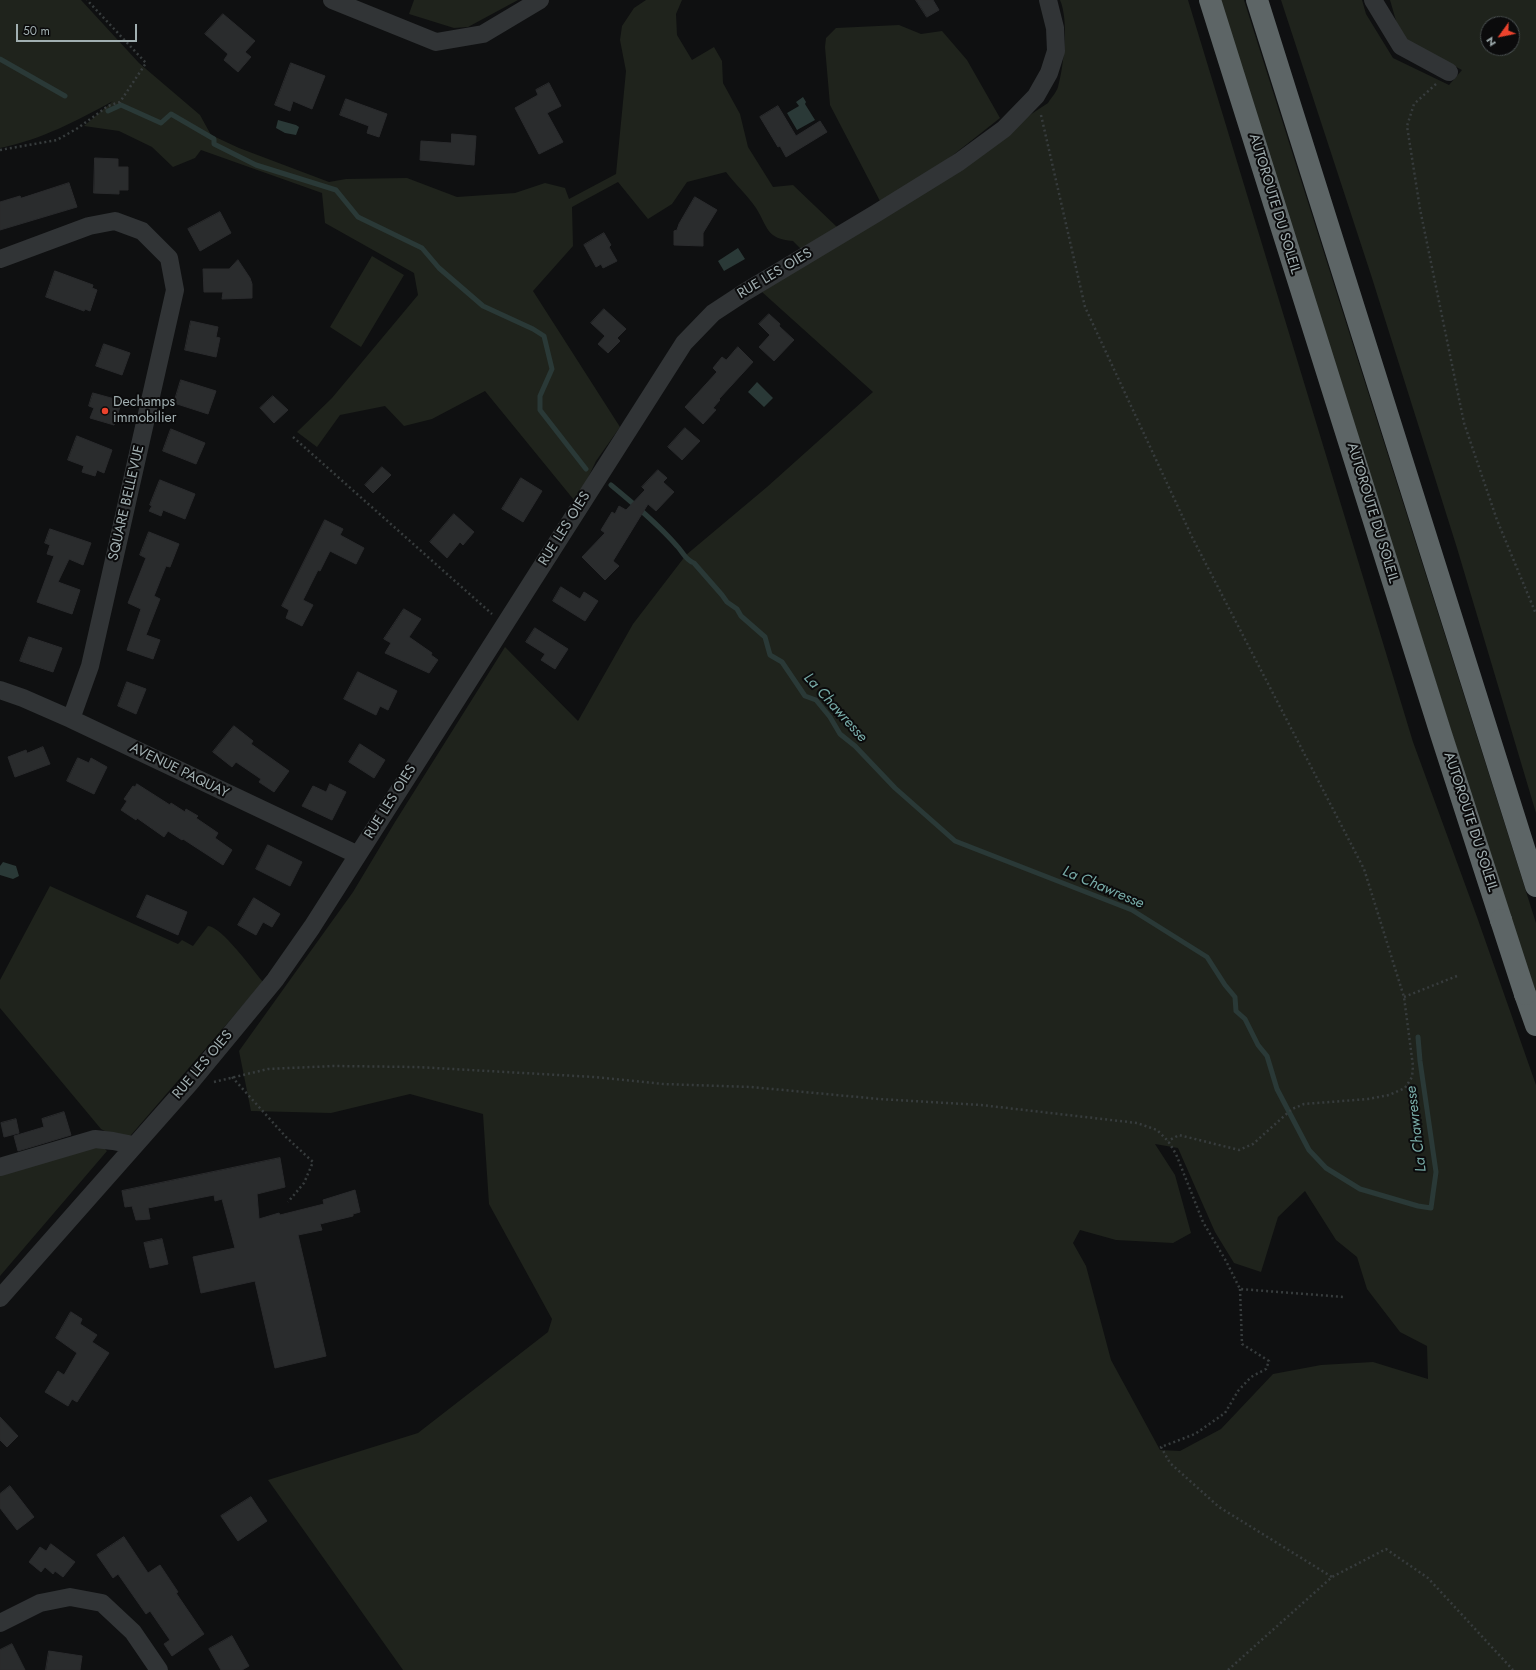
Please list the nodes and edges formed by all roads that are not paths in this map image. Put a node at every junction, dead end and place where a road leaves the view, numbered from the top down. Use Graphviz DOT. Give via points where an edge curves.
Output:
graph roads {
  1 [pos="332,0"];
  2 [pos="540,0"];
  3 [pos="1048,0"];
  4 [pos="1210,0"];
  5 [pos="1257,0"];
  6 [pos="1373,0"];
  7 [pos="1449,72"];
  8 [pos="0,259"];
  9 [pos="0,690"];
  10 [pos="71,719"];
  11 [pos="358,855"];
  12 [pos="1536,886"];
  13 [pos="1536,1025"];
  14 [pos="133,1145"];
  15 [pos="0,1167"];
  16 [pos="0,1298"];
  17 [pos="0,1624"];
  18 [pos="159,1670"];
  1 -- 2 [label="street" via="436,42 483,34"];
  3 -- 11 [label="street, RUE LES OIES" via="1055,28 1056,51 1049,72 1036,96 1004,129 959,162 713,313 684,343"];
  4 -- 13 [label="highway, AUTOROUTE DU SOLEIL, bridge" via="1441,734"];
  5 -- 12 [label="highway"];
  6 -- 7 [label="street" via="1401,46"];
  8 -- 10 [label="street, SQUARE BELLEVUE" via="89,226 115,222 142,231 169,258 176,290 90,666"];
  9 -- 10 [label="street, AVENUE PAQUAY"];
  10 -- 11 [label="street, AVENUE PAQUAY"];
  11 -- 14 [label="street, RUE LES OIES" via="275,980 190,1083"];
  14 -- 15 [label="street" via="95,1139"];
  14 -- 16 [label="street, RUE LES OIES"];
  17 -- 18 [label="street" via="40,1603 70,1597 102,1603 133,1632"];
}
